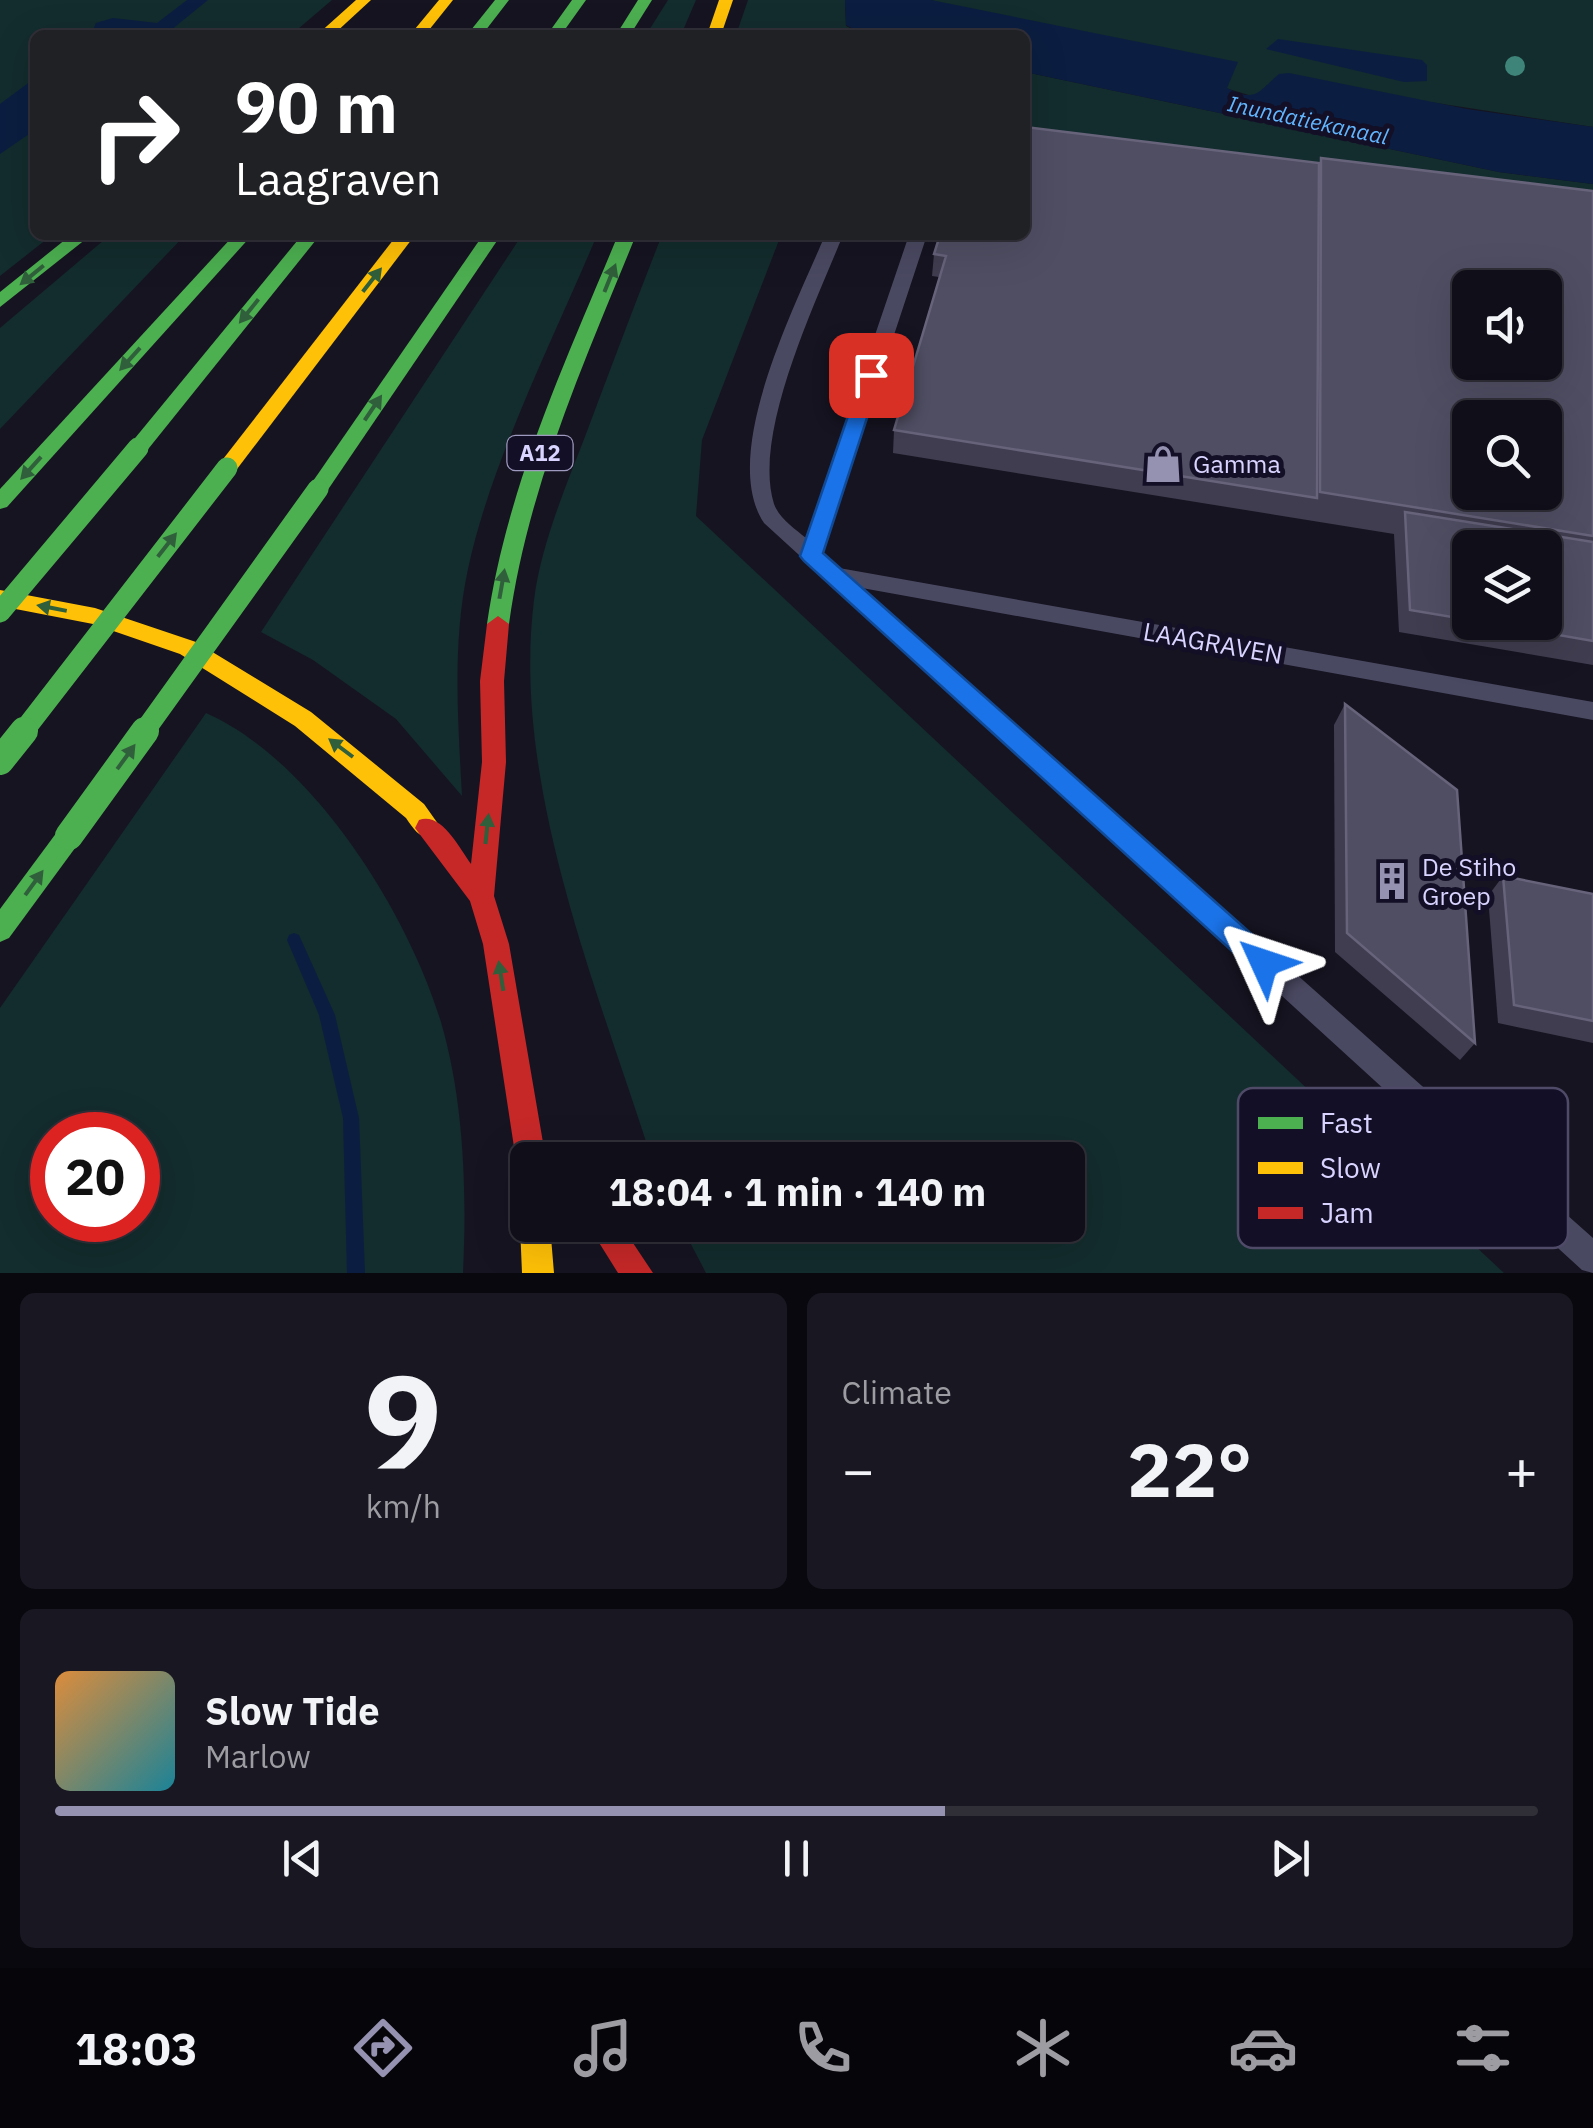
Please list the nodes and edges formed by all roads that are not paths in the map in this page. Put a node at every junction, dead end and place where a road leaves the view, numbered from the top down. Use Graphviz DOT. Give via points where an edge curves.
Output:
graph roads {
  1 [pos="364,0"];
  2 [pos="446,0"];
  3 [pos="502,0"];
  4 [pos="579,0"];
  5 [pos="645,0"];
  6 [pos="726,0"];
  7 [pos="330,30"];
  8 [pos="421,30"];
  9 [pos="478,30"];
  10 [pos="558,30"];
  11 [pos="626,30"];
  12 [pos="716,30"];
  13 [pos="76,240"];
  14 [pos="237,240"];
  15 [pos="307,240"];
  16 [pos="402,240"];
  17 [pos="489,240"];
  18 [pos="625,240"];
  19 [pos="832,240"];
  20 [pos="916,240"];
  21 [pos="0,300"];
  22 [pos="0,502"];
  23 [pos="811,556"];
  24 [pos="832,574"];
  25 [pos="0,598"];
  26 [pos="0,612"];
  27 [pos="1593,711"];
  28 [pos="0,761"];
  29 [pos="480,896"];
  30 [pos="0,930"];
  31 [pos="514,1056"];
  32 [pos="1403,1088"];
  33 [pos="550,1126"];
  34 [pos="527,1142"];
  35 [pos="1568,1236"];
  36 [pos="537,1242"];
  37 [pos="615,1242"];
  38 [pos="1593,1259"];
  39 [pos="538,1273"];
  40 [pos="637,1273"];
  1 -- 7 [label="main road"];
  2 -- 8 [label="main road"];
  3 -- 9 [label="main road"];
  4 -- 10 [label="main road"];
  5 -- 11 [label="main road"];
  6 -- 12 [label="main road"];
  13 -- 21 [label="main road, one-way"];
  14 -- 22 [label="main road, one-way"];
  15 -- 26 [label="main road, one-way, bridge"];
  28 -- 16 [label="main road, one-way, bridge"];
  30 -- 17 [label="main road, one-way, bridge"];
  29 -- 18 [label="main road, A12, one-way" via="502,578 538,458"];
  19 -- 23 [label="lane" via="765,422 760,465 764,508"];
  20 -- 23 [label="lane"];
  23 -- 24 [label="lane"];
  24 -- 27 [label="lane, LAAGRAVEN"];
  24 -- 32 [label="lane"];
  29 -- 25 [label="main road, one-way" via="416,811 352,756 245,682 188,648 95,616"];
  31 -- 29 [label="main road, one-way" via="496,944"];
  31 -- 33 [label="main road"];
  31 -- 34 [label="main road"];
  35 -- 38 [label="lane"];
  36 -- 39 [label="main road"];
  37 -- 40 [label="main road"];
}
